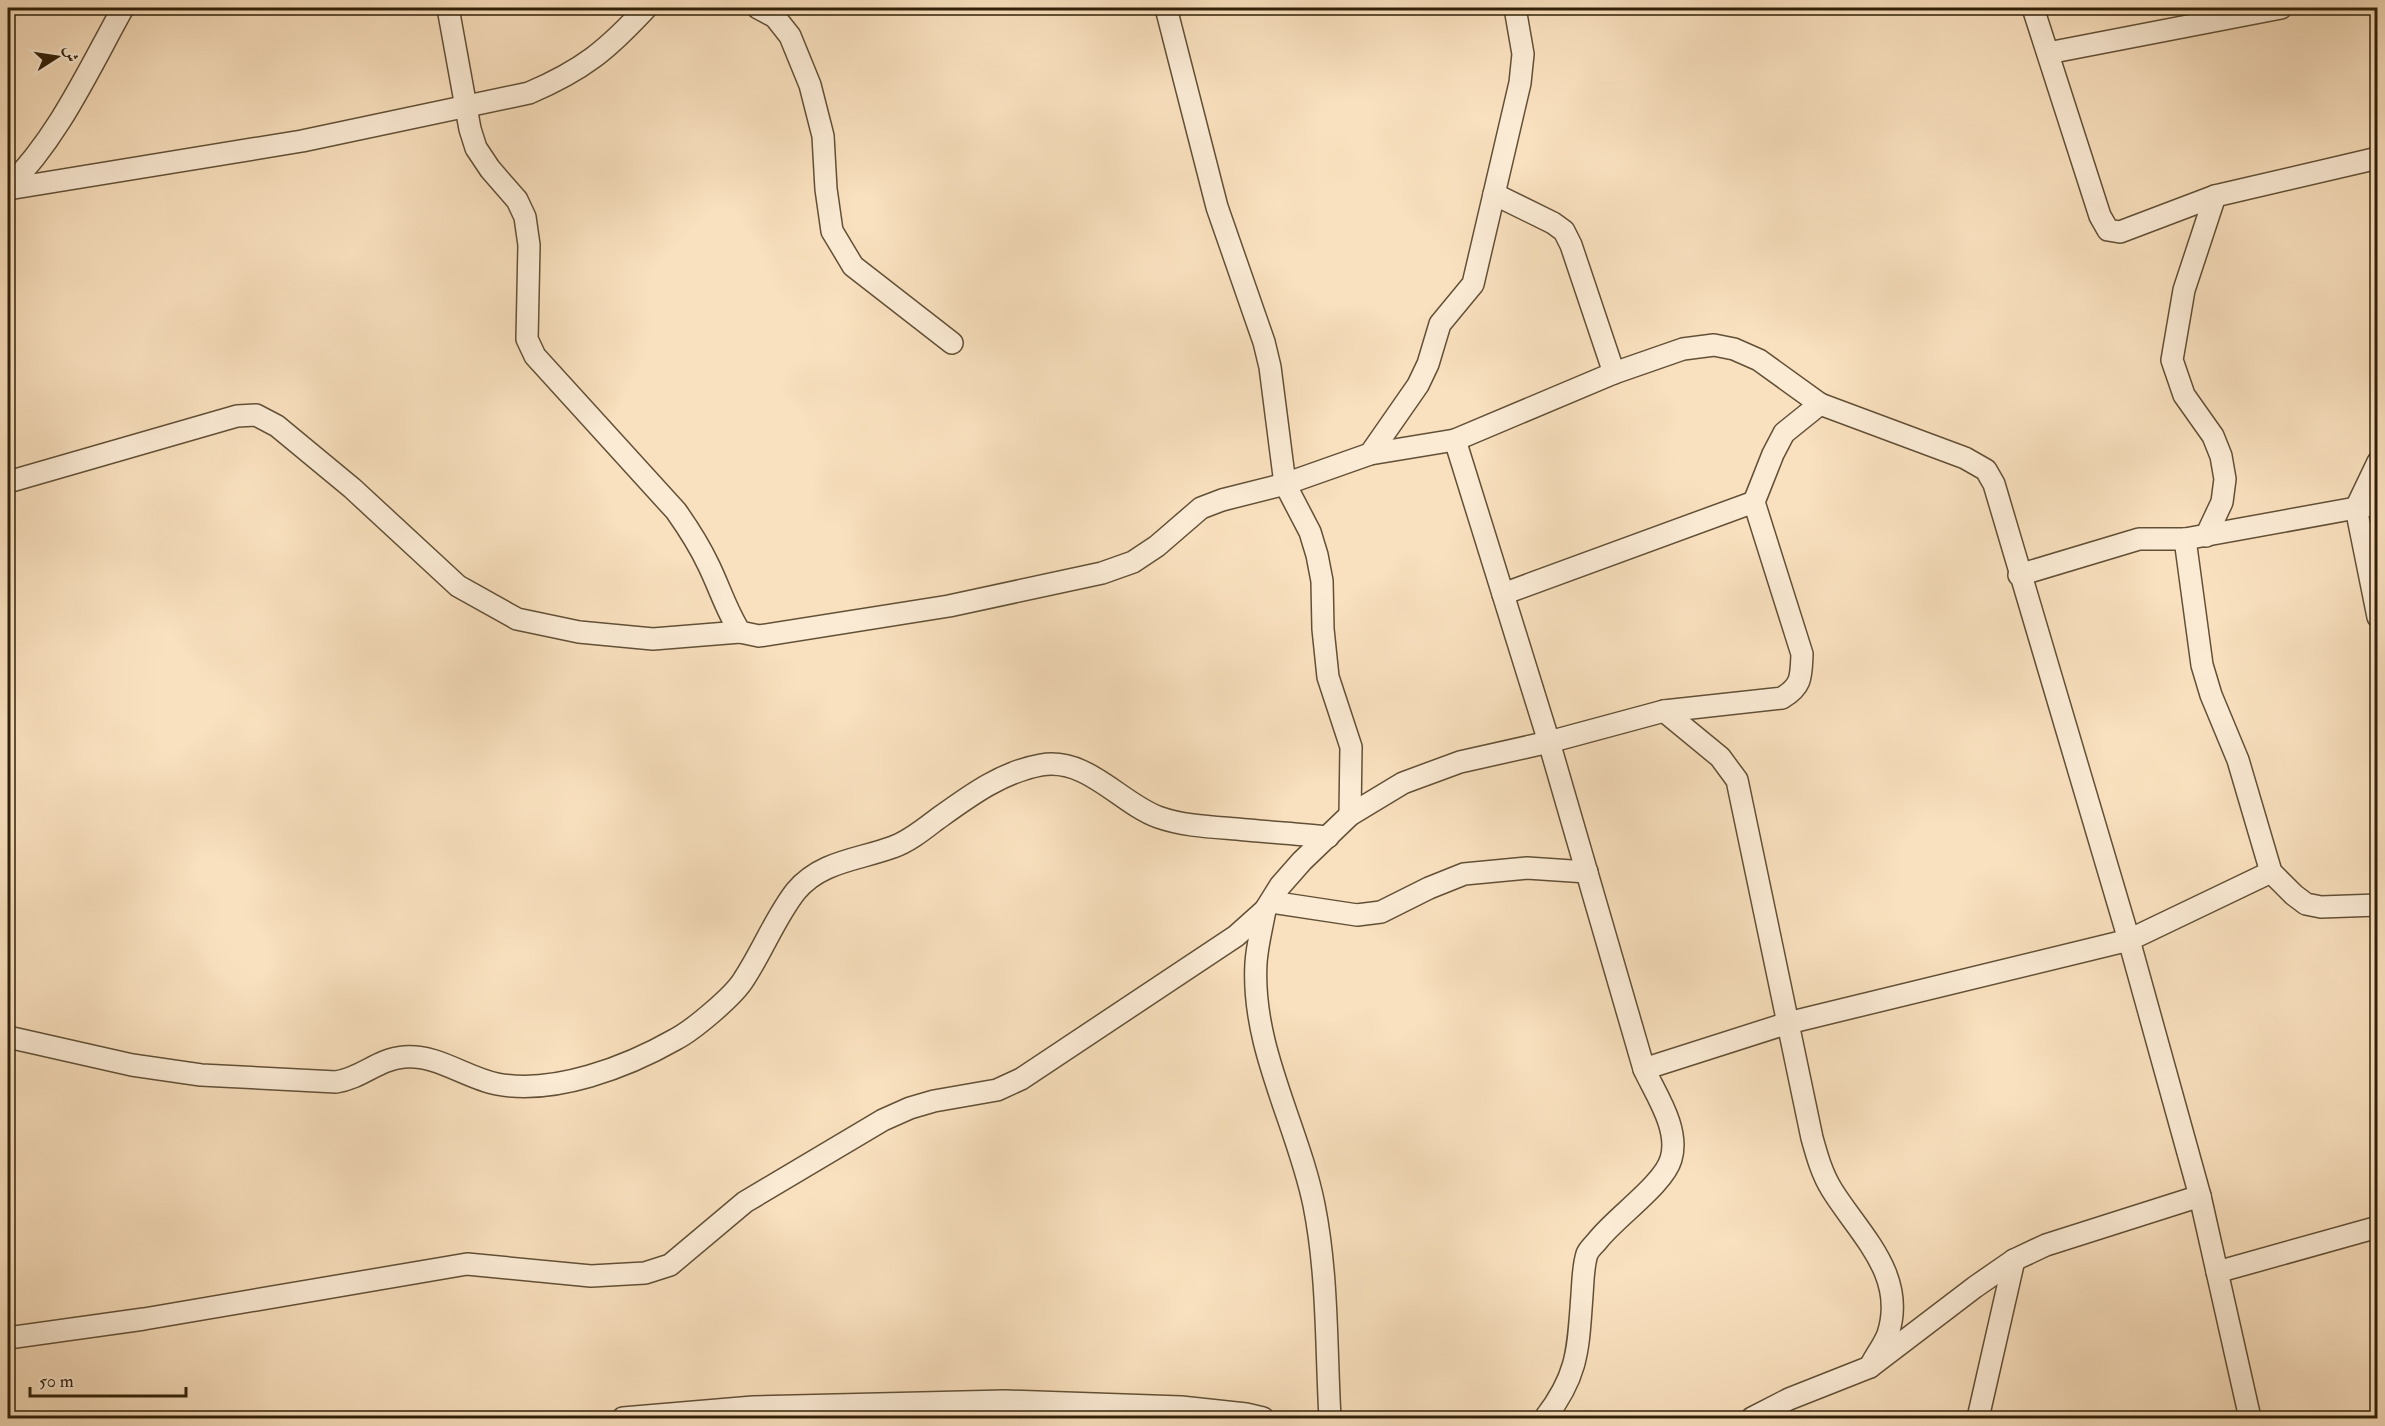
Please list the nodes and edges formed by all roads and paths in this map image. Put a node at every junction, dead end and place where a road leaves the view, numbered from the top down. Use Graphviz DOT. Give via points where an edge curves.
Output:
graph roads {
  1 [pos="123,8"];
  2 [pos="448,8"];
  3 [pos="646,8"];
  4 [pos="758,8"];
  5 [pos="1166,8"];
  6 [pos="1515,8"];
  7 [pos="2033,8"];
  8 [pos="2281,8"];
  9 [pos="2204,15"];
  10 [pos="2048,53"];
  11 [pos="466,107"];
  12 [pos="2378,158"];
  13 [pos="8,188"];
  14 [pos="1494,194"];
  15 [pos="2215,196"];
  16 [pos="952,343"];
  17 [pos="1614,373"];
  18 [pos="1820,404"];
  19 [pos="1455,440"];
  20 [pos="1370,454"];
  21 [pos="2378,462"];
  22 [pos="8,482"];
  23 [pos="1286,484"];
  24 [pos="1754,502"];
  25 [pos="2378,504"];
  26 [pos="2356,508"];
  27 [pos="2206,536"];
  28 [pos="2185,539"];
  29 [pos="2019,575"];
  30 [pos="1503,594"];
  31 [pos="2378,616"];
  32 [pos="740,632"];
  33 [pos="1664,711"];
  34 [pos="1549,742"];
  35 [pos="1350,815"];
  36 [pos="1328,837"];
  37 [pos="1587,872"];
  38 [pos="2271,872"];
  39 [pos="2378,905"];
  40 [pos="1268,906"];
  41 [pos="2129,940"];
  42 [pos="1788,1023"];
  43 [pos="8,1037"];
  44 [pos="1644,1069"];
  45 [pos="2200,1196"];
  46 [pos="2378,1227"];
  47 [pos="2014,1260"];
  48 [pos="2217,1272"];
  49 [pos="8,1338"];
  50 [pos="1870,1366"];
  51 [pos="623,1419"];
  52 [pos="1263,1419"];
  53 [pos="1330,1419"];
  54 [pos="1545,1419"];
  55 [pos="1752,1419"];
  56 [pos="1978,1419"];
  57 [pos="2250,1419"];
  1 -- 13 [label="street" via="70,102 27,168"];
  2 -- 11 [label="street"];
  3 -- 11 [label="street" via="595,58 563,79 529,93"];
  4 -- 16 [label="street" via="775,17 790,36 810,86 823,136 832,231 853,266"];
  5 -- 23 [label="street" via="1217,207 1268,359"];
  6 -- 14 [label="street" via="1523,54 1520,83"];
  7 -- 10 [label="street"];
  8 -- 9 [label="street"];
  9 -- 10 [label="street"];
  10 -- 15 [label="street" via="2100,216 2108,230 2120,232"];
  11 -- 13 [label="street" via="302,141"];
  11 -- 32 [label="street" via="476,148 517,200 525,217 529,245 527,339 535,356 676,511 696,540"];
  12 -- 15 [label="street"];
  14 -- 17 [label="street" via="1564,231"];
  14 -- 20 [label="street" via="1473,284 1440,324 1418,385"];
  15 -- 27 [label="street" via="2184,290 2172,360 2184,395 2213,436 2221,456 2225,479 2222,502"];
  17 -- 18 [label="street" via="1683,349 1714,345 1759,360"];
  17 -- 19 [label="street"];
  18 -- 24 [label="street" via="1784,433"];
  18 -- 29 [label="street" via="1965,458 1986,470 1994,484"];
  19 -- 20 [label="street"];
  19 -- 30 [label="street"];
  20 -- 23 [label="street"];
  21 -- 26 [label="street"];
  22 -- 32 [label="street" via="237,416 256,415 277,426 352,489 458,586 517,619 579,632 653,639"];
  23 -- 32 [label="street" via="1201,508 1133,562 1102,573 949,606 759,636"];
  23 -- 35 [label="street" via="1310,532 1322,581 1328,677 1351,747"];
  24 -- 30 [label="street"];
  24 -- 33 [label="street" via="1802,654 1801,677 1794,690 1782,698"];
  25 -- 26 [label="street"];
  26 -- 27 [label="street"];
  26 -- 31 [label="street"];
  27 -- 28 [label="street"];
  28 -- 29 [label="street" via="2139,539"];
  28 -- 38 [label="street" via="2202,665 2238,760"];
  29 -- 41 [label="street"];
  30 -- 34 [label="street"];
  33 -- 34 [label="street"];
  33 -- 42 [label="street" via="1720,757 1737,780"];
  34 -- 35 [label="street" via="1431,772 1403,783"];
  34 -- 37 [label="street"];
  35 -- 36 [label="street"];
  36 -- 40 [label="street" via="1280,886"];
  36 -- 43 [label="street" via="1186,824 1157,817 1086,773 1043,764 980,789 894,847 843,861 812,875 795,893 742,983 678,1039 625,1064 574,1080 538,1086 496,1084 426,1058 406,1056 383,1060 352,1080 336,1082 201,1075 132,1065"];
  37 -- 40 [label="street" via="1527,868 1464,874 1381,912 1357,915"];
  37 -- 44 [label="street"];
  38 -- 39 [label="street" via="2306,904"];
  38 -- 41 [label="street"];
  40 -- 49 [label="street" via="1236,936 1021,1079 997,1090 910,1108 883,1120 745,1202 670,1265 645,1273 591,1276 467,1264"];
  40 -- 53 [label="street" via="1256,963 1257,999 1263,1039 1304,1163 1321,1244"];
  41 -- 42 [label="street"];
  41 -- 45 [label="street"];
  42 -- 44 [label="street"];
  42 -- 50 [label="street" via="1819,1164 1878,1256 1888,1279 1892,1303 1887,1335"];
  44 -- 54 [label="street" via="1668,1120 1674,1143 1671,1160 1588,1253 1572,1375"];
  45 -- 47 [label="street" via="2046,1245"];
  45 -- 48 [label="street"];
  46 -- 48 [label="street"];
  47 -- 50 [label="street"];
  47 -- 56 [label="street"];
  48 -- 57 [label="street"];
  50 -- 55 [label="street" via="1789,1399"];
  51 -- 52 [label="street" via="753,1407 1005,1401 1181,1407"];
}
